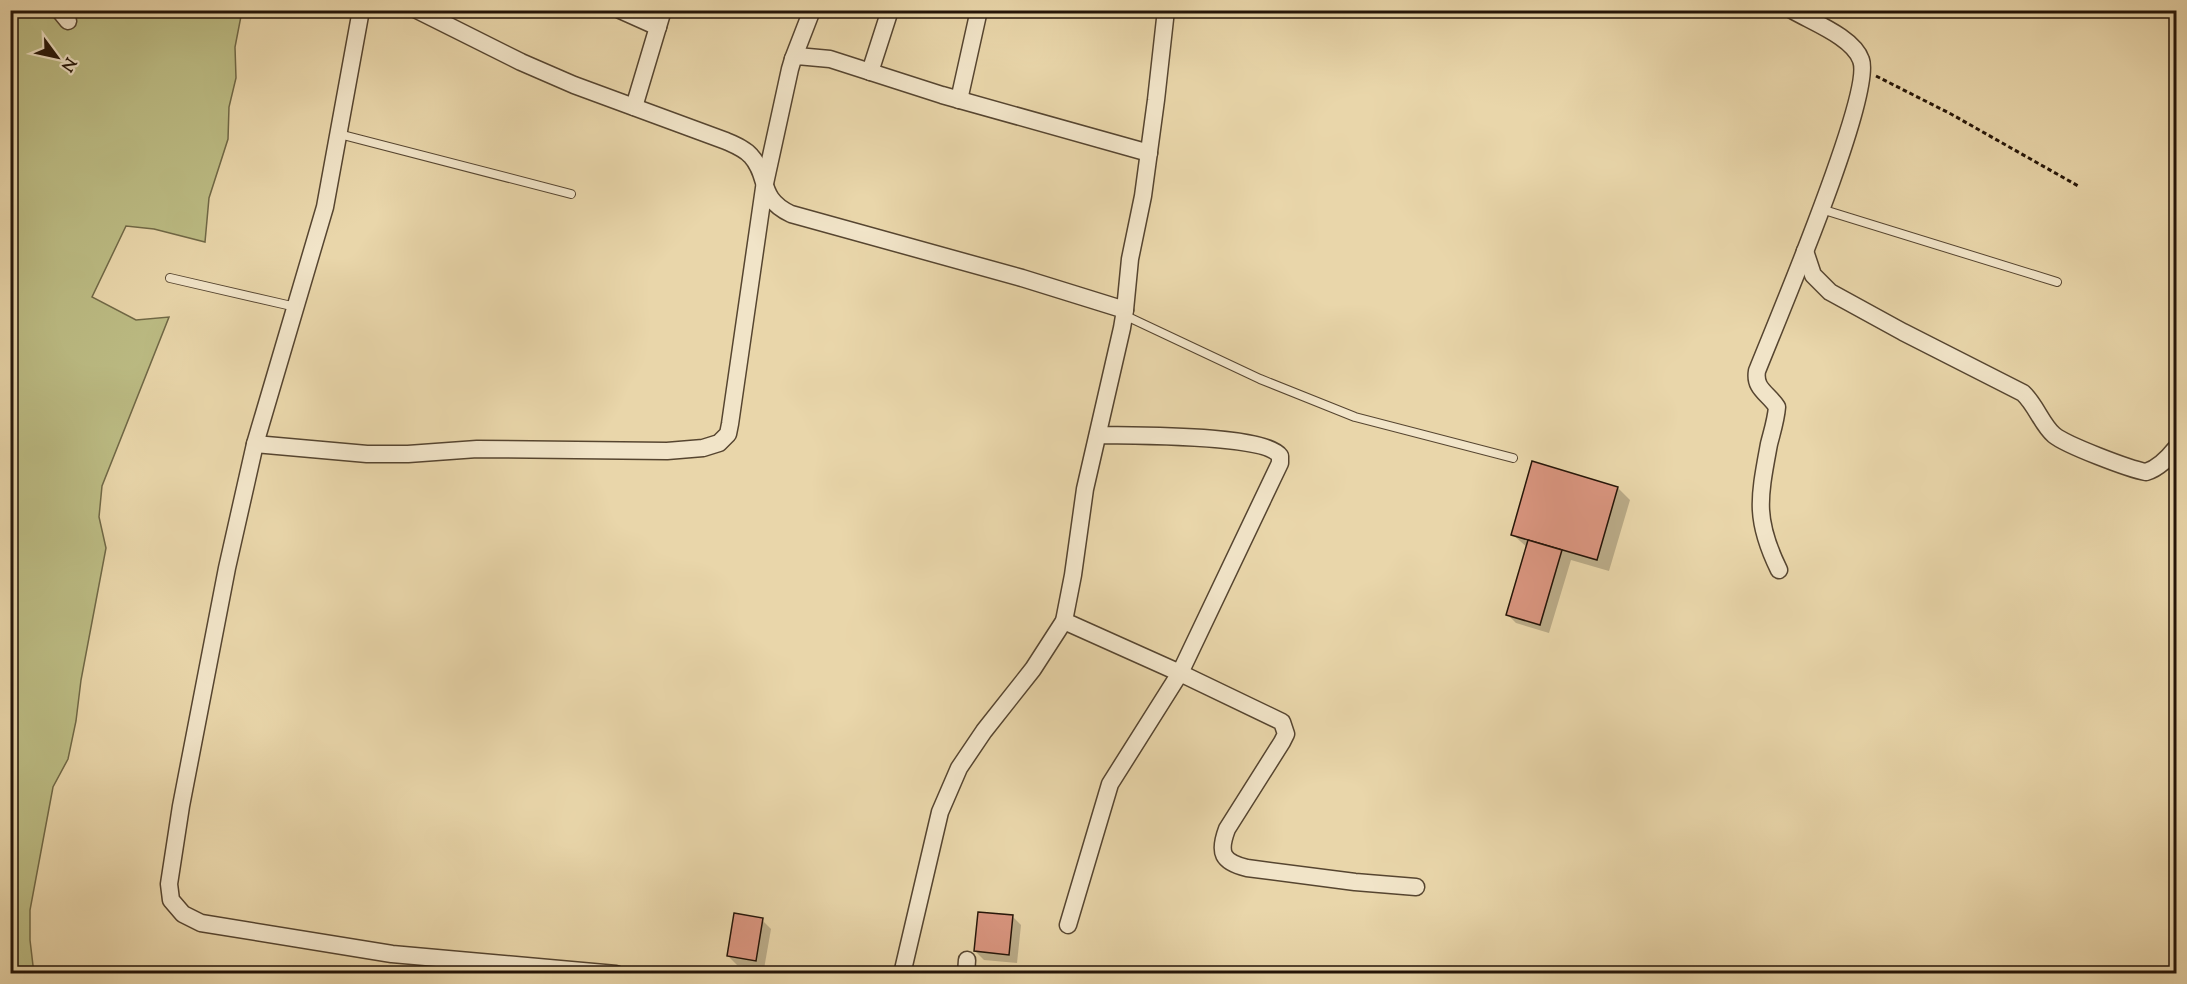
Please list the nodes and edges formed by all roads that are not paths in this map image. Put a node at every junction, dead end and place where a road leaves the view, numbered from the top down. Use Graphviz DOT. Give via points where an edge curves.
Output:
graph roads {
  1 [pos="361,10"];
  2 [pos="417,10"];
  3 [pos="620,10"];
  4 [pos="812,10"];
  5 [pos="890,10"];
  6 [pos="980,10"];
  7 [pos="1166,10"];
  8 [pos="1792,10"];
  9 [pos="661,19"];
  10 [pos="794,59"];
  11 [pos="870,72"];
  12 [pos="959,100"];
  13 [pos="634,107"];
  14 [pos="339,134"];
  15 [pos="1149,153"];
  16 [pos="764,188"];
  17 [pos="571,194"];
  18 [pos="1821,209"];
  19 [pos="1805,251"];
  20 [pos="170,278"];
  21 [pos="2057,282"];
  22 [pos="296,307"];
  23 [pos="1124,313"];
  24 [pos="1098,435"];
  25 [pos="255,444"];
  26 [pos="2176,448"];
  27 [pos="1513,458"];
  28 [pos="1779,570"];
  29 [pos="1064,621"];
  30 [pos="1180,673"];
  31 [pos="1416,887"];
  32 [pos="1068,925"];
  33 [pos="487,969"];
  34 [pos="616,974"];
  35 [pos="902,974"];
  1 -- 14 [label="street"];
  2 -- 13 [label="street" via="521,62"];
  3 -- 9 [label="street"];
  4 -- 10 [label="street"];
  5 -- 11 [label="street"];
  6 -- 12 [label="street"];
  7 -- 15 [label="street"];
  8 -- 18 [label="street" via="1855,48 1863,66 1856,106"];
  9 -- 13 [label="street"];
  10 -- 11 [label="street" via="816,57"];
  10 -- 16 [label="street"];
  11 -- 12 [label="street"];
  12 -- 15 [label="street"];
  13 -- 16 [label="street" via="743,149 758,168"];
  14 -- 17 [label="lane"];
  14 -- 22 [label="street" via="325,207"];
  15 -- 23 [label="street"];
  16 -- 23 [label="street" via="770,199 791,214 1022,278"];
  16 -- 25 [label="street" via="730,424 728,434 719,443 667,451 477,449 408,454"];
  18 -- 19 [label="street"];
  18 -- 21 [label="lane"];
  19 -- 26 [label="street" via="1813,275 1830,292 2023,393 2050,432 2063,441 2146,472"];
  19 -- 28 [label="street" via="1756,380 1777,408 1760,505 1768,548"];
  20 -- 22 [label="lane"];
  22 -- 25 [label="street"];
  23 -- 24 [label="street"];
  23 -- 27 [label="lane" via="1260,379 1336,410"];
  24 -- 29 [label="street" via="1085,489"];
  24 -- 30 [label="street" via="1243,441 1268,447 1280,456"];
  25 -- 33 [label="street" via="181,806 171,900 183,914 201,923"];
  29 -- 30 [label="street"];
  29 -- 35 [label="street" via="959,768 940,812"];
  30 -- 31 [label="street" via="1275,718 1285,728 1282,742 1227,829 1222,841 1227,861 1258,870"];
  30 -- 32 [label="street" via="1110,784"];
  33 -- 34 [label="street"];
}
